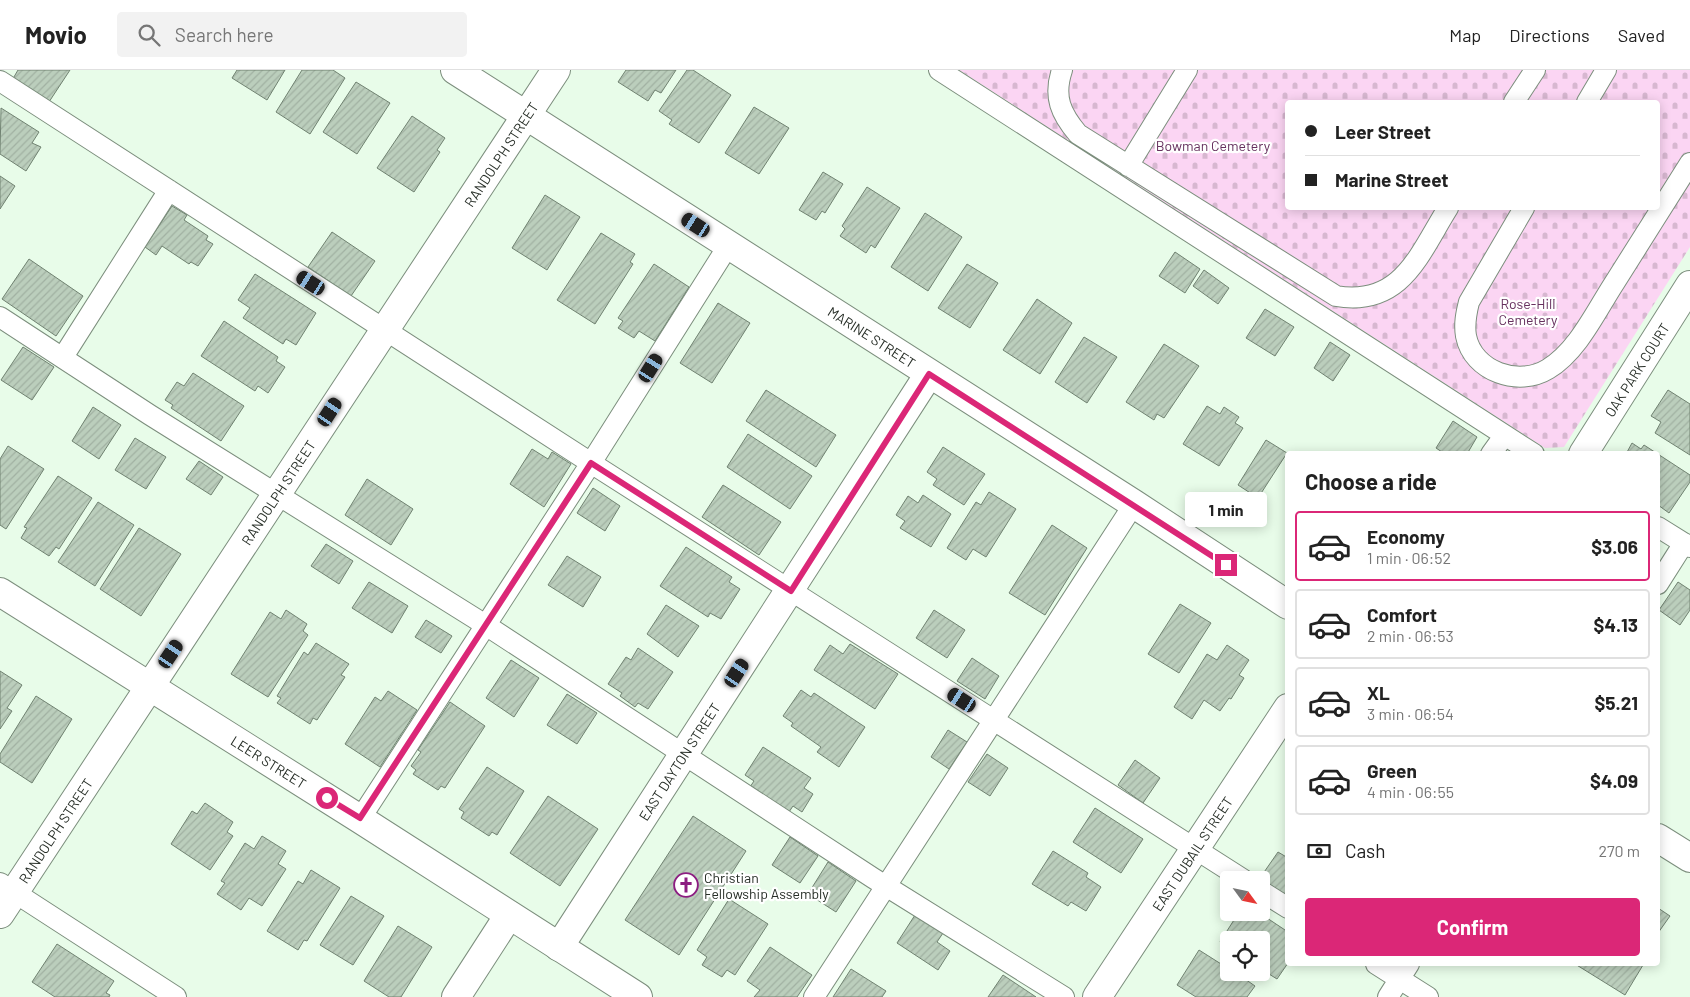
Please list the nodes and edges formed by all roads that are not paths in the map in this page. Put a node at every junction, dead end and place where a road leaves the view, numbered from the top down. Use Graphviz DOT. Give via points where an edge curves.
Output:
graph roads {
  1 [pos="455,70"];
  2 [pos="556,70"];
  3 [pos="939,70"];
  4 [pos="1062,70"];
  5 [pos="1187,70"];
  6 [pos="1535,70"];
  7 [pos="1606,70"];
  8 [pos="0,81"];
  9 [pos="1515,100"];
  10 [pos="1588,100"];
  11 [pos="526,115"];
  12 [pos="1690,163"];
  13 [pos="1128,166"];
  14 [pos="169,190"];
  15 [pos="1447,210"];
  16 [pos="1523,210"];
  17 [pos="728,246"];
  18 [pos="1690,285"];
  19 [pos="0,317"];
  20 [pos="384,330"];
  21 [pos="63,357"];
  22 [pos="929,374"];
  23 [pos="1504,436"];
  24 [pos="1493,451"];
  25 [pos="1529,451"];
  26 [pos="1585,451"];
  27 [pos="591,463"];
  28 [pos="277,494"];
  29 [pos="1134,504"];
  30 [pos="1660,528"];
  31 [pos="1687,545"];
  32 [pos="1660,581"];
  33 [pos="791,591"];
  34 [pos="0,592"];
  35 [pos="1285,603"];
  36 [pos="484,624"];
  37 [pos="149,687"];
  38 [pos="1285,712"];
  39 [pos="994,720"];
  40 [pos="684,755"];
  41 [pos="360,818"];
  42 [pos="1660,839"];
  43 [pos="1194,848"];
  44 [pos="1690,858"];
  45 [pos="1230,871"];
  46 [pos="887,885"];
  47 [pos="5,897"];
  48 [pos="1270,897"];
  49 [pos="1285,906"];
  50 [pos="509,915"];
  51 [pos="559,947"];
  52 [pos="1384,966"];
  53 [pos="1404,971"];
  54 [pos="176,997"];
  55 [pos="456,997"];
  56 [pos="638,997"];
  57 [pos="814,997"];
  58 [pos="1064,997"];
  59 [pos="1097,997"];
  60 [pos="1388,997"];
  61 [pos="1428,997"];
  1 -- 11 [label="street, MARINE STREET"];
  2 -- 11 [label="street, RANDOLPH STREET"];
  3 -- 23 [label="lane"];
  4 -- 13 [label="lane" via="1058,99 1064,117 1078,134"];
  5 -- 13 [label="lane"];
  6 -- 9 [label="lane"];
  7 -- 10 [label="lane"];
  8 -- 14 [label="lane"];
  11 -- 17 [label="street, MARINE STREET"];
  11 -- 20 [label="street, RANDOLPH STREET"];
  12 -- 16 [label="lane" via="1576,342 1548,369 1529,377 1506,376 1488,368 1474,354 1466,337 1465,318 1469,302"];
  13 -- 15 [label="lane" via="1336,296 1355,299 1380,294 1404,278"];
  14 -- 20 [label="lane"];
  14 -- 21 [label="lane"];
  17 -- 22 [label="street, MARINE STREET"];
  17 -- 27 [label="lane"];
  18 -- 26 [label="street, OAK PARK COURT"];
  19 -- 21 [label="lane"];
  20 -- 27 [label="lane"];
  20 -- 28 [label="street, RANDOLPH STREET"];
  21 -- 28 [label="lane"];
  22 -- 29 [label="street, MARINE STREET"];
  22 -- 33 [label="street, EAST DAYTON STREET"];
  23 -- 24 [label="lane"];
  23 -- 25 [label="lane"];
  27 -- 33 [label="lane"];
  27 -- 36 [label="lane"];
  28 -- 36 [label="lane"];
  28 -- 37 [label="street, RANDOLPH STREET"];
  29 -- 35 [label="street, MARINE STREET"];
  29 -- 39 [label="lane"];
  30 -- 31 [label="lane"];
  31 -- 32 [label="lane"];
  33 -- 39 [label="lane"];
  33 -- 40 [label="street, EAST DAYTON STREET"];
  34 -- 37 [label="street, LEER STREET"];
  36 -- 40 [label="lane"];
  36 -- 41 [label="lane"];
  37 -- 41 [label="street, LEER STREET"];
  37 -- 47 [label="street, RANDOLPH STREET"];
  38 -- 43 [label="street, EAST DUBAIL STREET"];
  39 -- 43 [label="lane"];
  39 -- 46 [label="lane"];
  40 -- 46 [label="lane"];
  40 -- 51 [label="street, EAST DAYTON STREET"];
  41 -- 50 [label="street, LEER STREET"];
  42 -- 44 [label="street"];
  43 -- 45 [label="lane"];
  43 -- 59 [label="street, EAST DUBAIL STREET"];
  46 -- 57 [label="lane"];
  46 -- 58 [label="lane"];
  47 -- 54 [label="lane"];
  48 -- 49 [label="lane"];
  50 -- 51 [label="street, LEER STREET"];
  50 -- 55 [label="street"];
  51 -- 56 [label="street, LEER STREET"];
  52 -- 53 [label="lane"];
  53 -- 60 [label="lane"];
  53 -- 61 [label="lane"];
}
